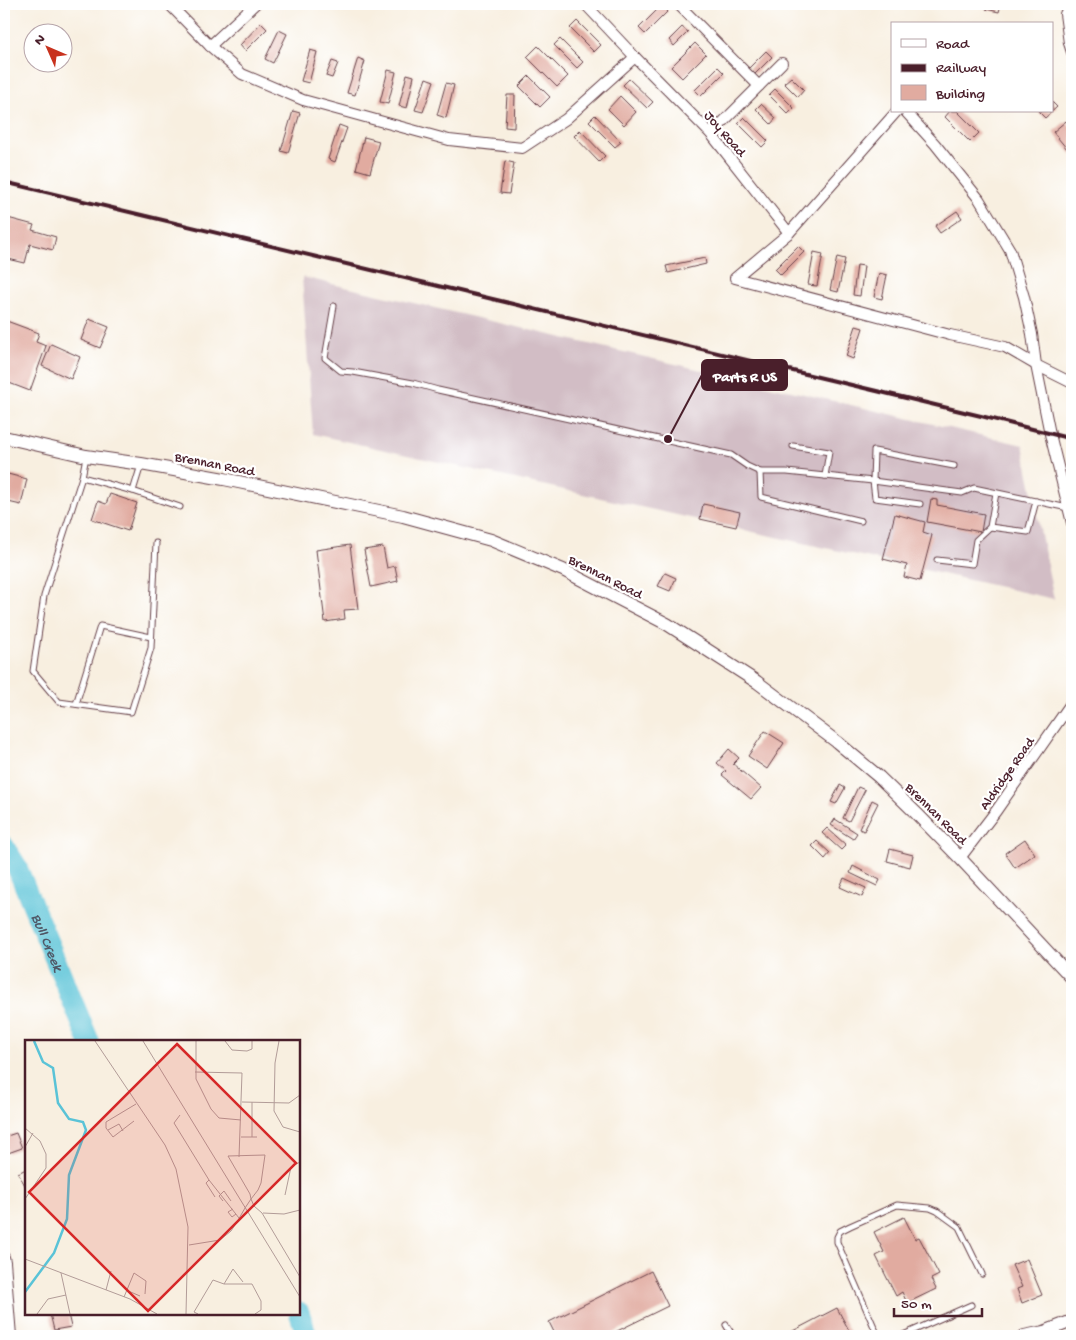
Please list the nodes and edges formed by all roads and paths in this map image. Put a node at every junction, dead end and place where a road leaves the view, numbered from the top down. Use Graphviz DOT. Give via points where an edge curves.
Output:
graph roads {
  1 [pos="169,4"];
  2 [pos="255,4"];
  3 [pos="585,4"];
  4 [pos="678,4"];
  5 [pos="1072,4"];
  6 [pos="210,46"];
  7 [pos="1072,52"];
  8 [pos="635,57"];
  9 [pos="782,63"];
  10 [pos="760,86"];
  11 [pos="896,112"];
  12 [pos="906,112"];
  13 [pos="711,134"];
  14 [pos="789,233"];
  15 [pos="334,306"];
  16 [pos="1036,365"];
  17 [pos="1072,383"];
  18 [pos="4,437"];
  19 [pos="793,446"];
  20 [pos="86,456"];
  21 [pos="141,464"];
  22 [pos="954,466"];
  23 [pos="760,472"];
  24 [pos="825,476"];
  25 [pos="82,477"];
  26 [pos="873,481"];
  27 [pos="132,491"];
  28 [pos="996,493"];
  29 [pos="1036,501"];
  30 [pos="920,504"];
  31 [pos="180,507"];
  32 [pos="1068,508"];
  33 [pos="861,521"];
  34 [pos="1072,522"];
  35 [pos="990,527"];
  36 [pos="156,543"];
  37 [pos="937,560"];
  38 [pos="151,637"];
  39 [pos="1072,702"];
  40 [pos="76,704"];
  41 [pos="960,858"];
  42 [pos="1072,978"];
  43 [pos="4,1257"];
  44 [pos="982,1274"];
  45 [pos="971,1305"];
  46 [pos="1072,1321"];
  47 [pos="726,1325"];
  48 [pos="11,1336"];
  49 [pos="733,1336"];
  50 [pos="878,1336"];
  51 [pos="901,1336"];
  52 [pos="1024,1336"];
  1 -- 6 [label="street"];
  2 -- 6 [label="street"];
  3 -- 8 [label="street, Joy Road"];
  4 -- 10 [label="street"];
  5 -- 7 [label="street" via="1065,14"];
  6 -- 8 [label="street" via="242,74 303,100 448,140 522,148 566,119"];
  8 -- 13 [label="street, Joy Road"];
  9 -- 10 [label="street"];
  10 -- 13 [label="street"];
  11 -- 14 [label="street"];
  12 -- 16 [label="street" via="980,200 1010,250 1024,297"];
  13 -- 14 [label="street, Joy Road"];
  14 -- 16 [label="street" via="735,278 1006,347"];
  15 -- 23 [label="lane" via="325,358 341,371 414,383 731,455"];
  16 -- 17 [label="street"];
  16 -- 32 [label="street"];
  18 -- 20 [label="street, Brennan Road"];
  19 -- 24 [label="lane" via="829,452"];
  20 -- 21 [label="street, Brennan Road"];
  20 -- 25 [label="lane"];
  21 -- 27 [label="lane"];
  21 -- 41 [label="street, Brennan Road" via="403,516 491,540 563,570 668,624 757,682 879,776"];
  22 -- 26 [label="lane" via="874,451"];
  23 -- 24 [label="lane"];
  23 -- 33 [label="lane" via="761,497"];
  24 -- 26 [label="lane"];
  25 -- 27 [label="lane"];
  25 -- 40 [label="lane" via="44,596 33,671 59,702"];
  26 -- 28 [label="lane" via="962,493 974,488"];
  26 -- 30 [label="lane" via="875,498"];
  27 -- 31 [label="lane"];
  28 -- 29 [label="lane"];
  28 -- 35 [label="lane"];
  29 -- 32 [label="lane"];
  29 -- 35 [label="lane" via="1028,532"];
  32 -- 34 [label="street"];
  35 -- 37 [label="lane" via="976,540 972,564"];
  36 -- 38 [label="lane"];
  38 -- 40 [label="lane" via="151,648 131,712"];
  38 -- 40 [label="lane" via="100,626"];
  39 -- 41 [label="street, Aldridge Road"];
  41 -- 42 [label="street, Brennan Road"];
  43 -- 48 [label="street"];
  44 -- 50 [label="lane" via="959,1227 937,1210 897,1205 850,1226 840,1232 837,1242"];
  45 -- 51 [label="lane"];
  46 -- 52 [label="street"];
  47 -- 49 [label="lane"];
}
